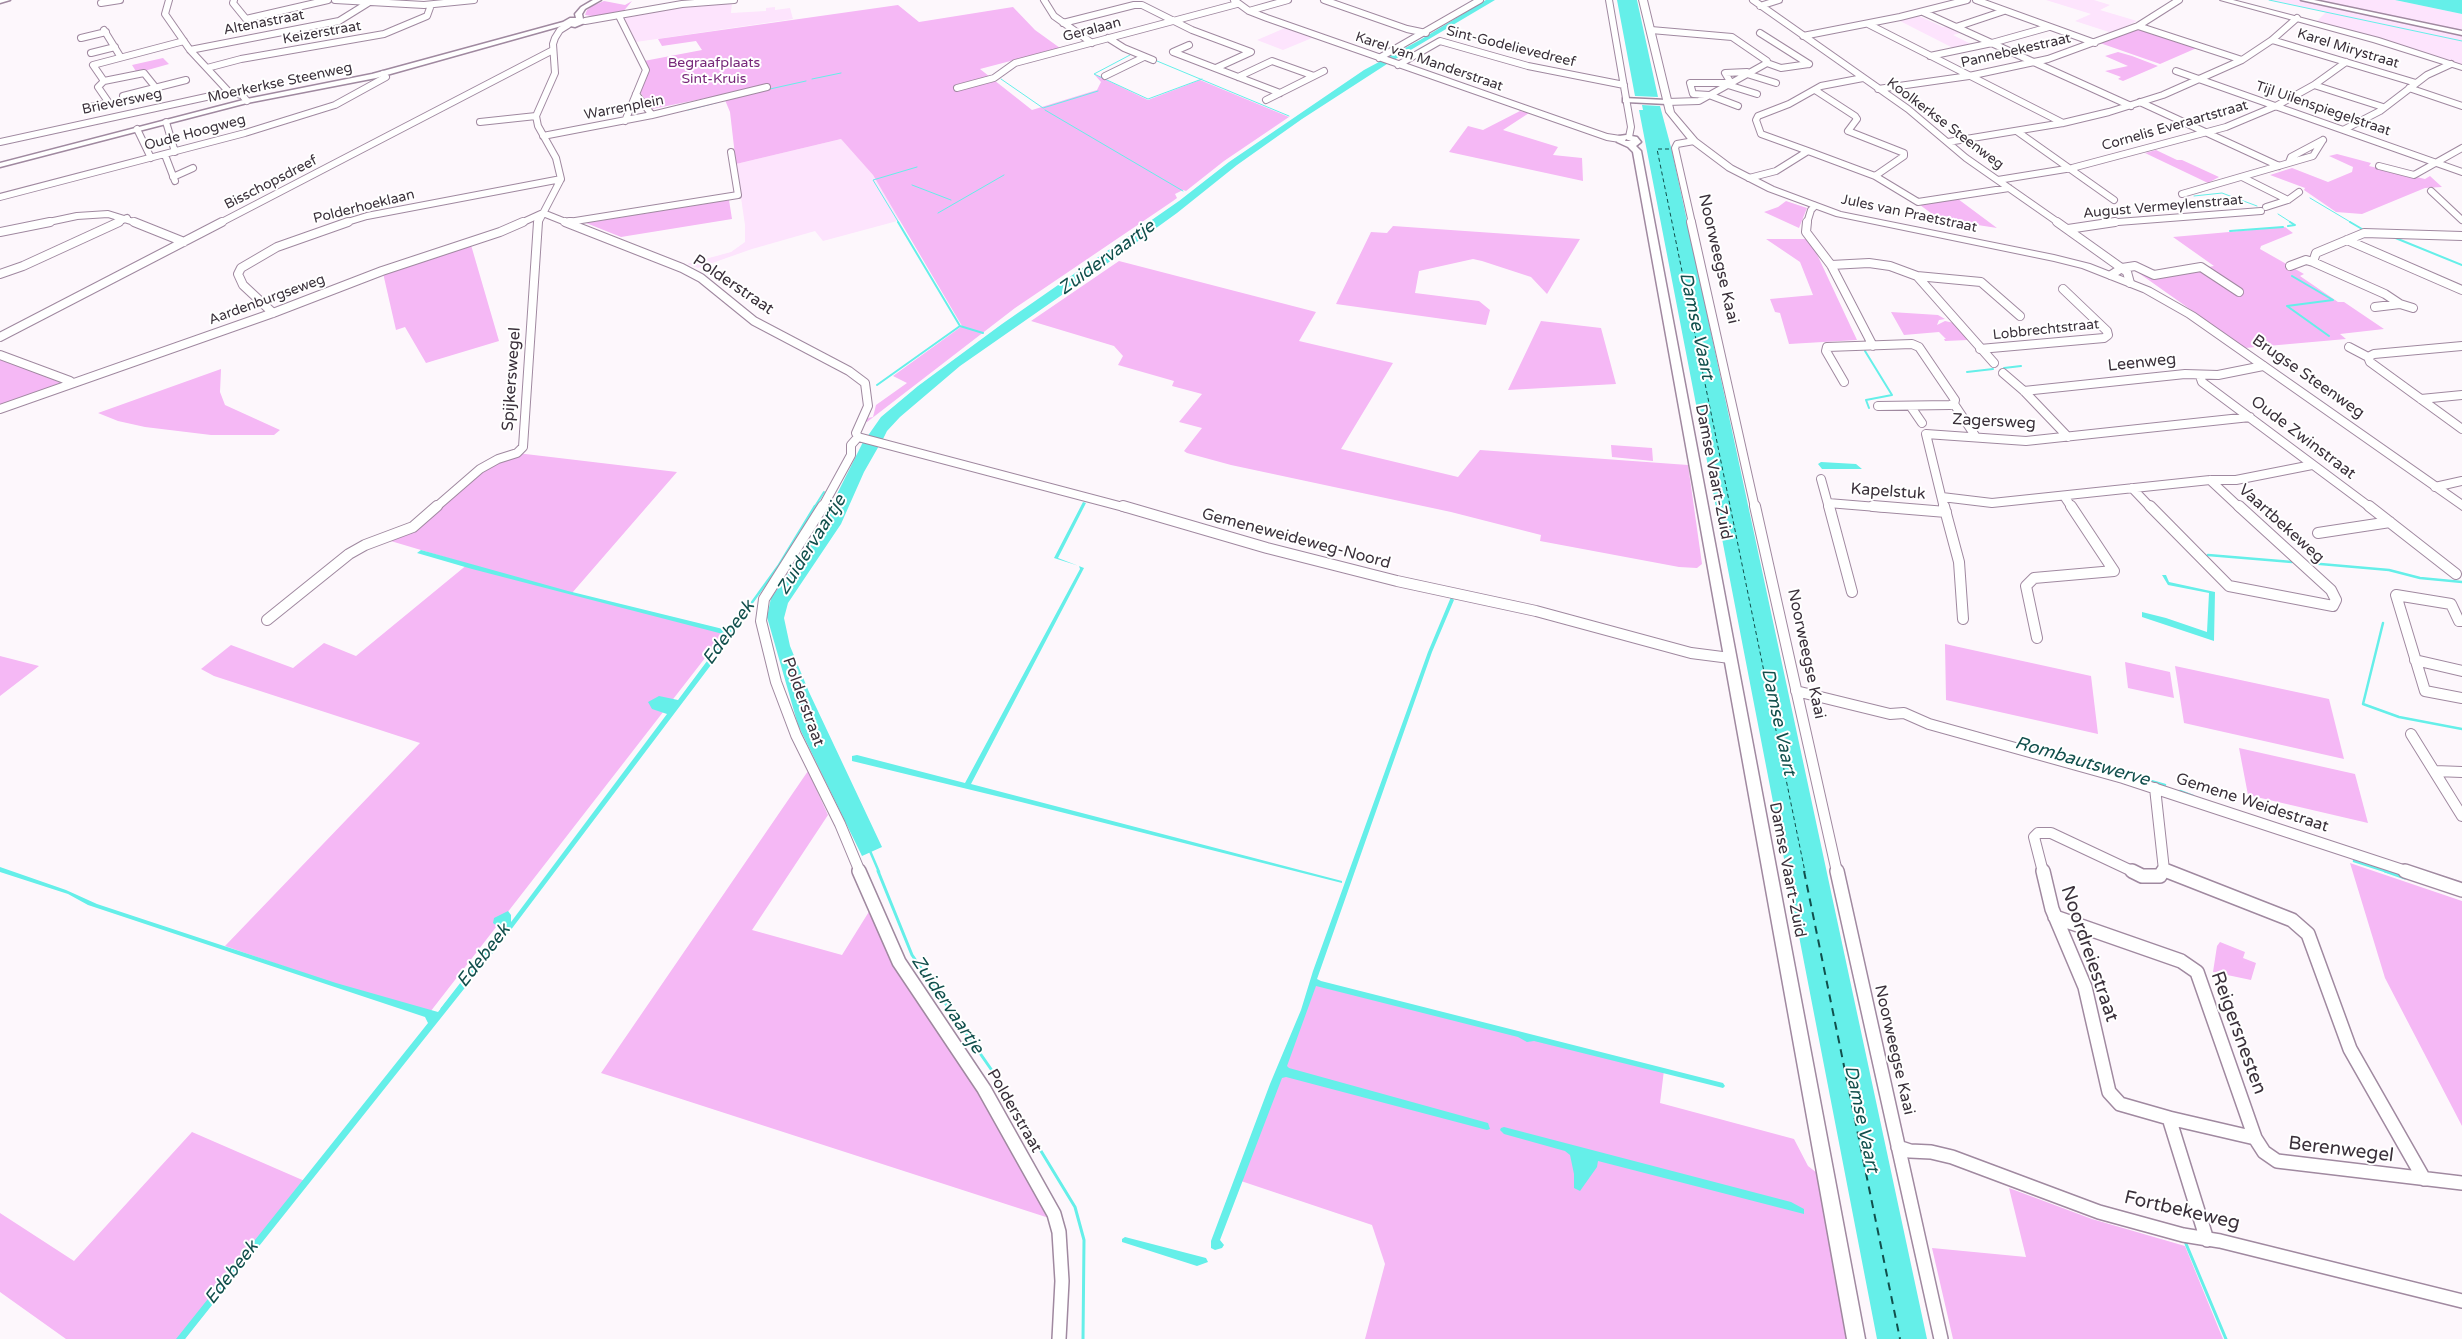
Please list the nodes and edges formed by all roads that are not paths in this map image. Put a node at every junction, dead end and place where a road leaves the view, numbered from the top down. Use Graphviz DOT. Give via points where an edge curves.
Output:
graph roads {
  1 [pos="6,0"];
  2 [pos="120,0"];
  3 [pos="169,0"];
  4 [pos="234,0"];
  5 [pos="328,0"];
  6 [pos="335,0"];
  7 [pos="474,0"];
  8 [pos="594,0"];
  9 [pos="734,0"];
  10 [pos="1044,0"];
  11 [pos="1288,0"];
  12 [pos="1324,0"];
  13 [pos="1480,0"];
  14 [pos="1609,0"];
  15 [pos="1644,0"];
  16 [pos="1753,0"];
  17 [pos="1779,0"];
  18 [pos="1967,0"];
  19 [pos="1976,0"];
  20 [pos="2179,0"];
  21 [pos="2224,0"];
  22 [pos="2304,0"];
  23 [pos="0,1"];
  24 [pos="706,1"];
  25 [pos="101,2"];
  26 [pos="1235,2"];
  27 [pos="368,3"];
  28 [pos="431,5"];
  29 [pos="1760,6"];
  30 [pos="1249,11"];
  31 [pos="2004,11"];
  32 [pos="1922,12"];
  33 [pos="619,16"];
  34 [pos="2297,18"];
  35 [pos="1175,20"];
  36 [pos="574,21"];
  37 [pos="1063,23"];
  38 [pos="1868,24"];
  39 [pos="552,26"];
  40 [pos="2138,26"];
  41 [pos="1956,27"];
  42 [pos="2049,27"];
  43 [pos="560,30"];
  44 [pos="1651,30"];
  45 [pos="1426,32"];
  46 [pos="1760,33"];
  47 [pos="2462,33"];
  48 [pos="1803,36"];
  49 [pos="81,38"];
  50 [pos="1108,38"];
  51 [pos="2272,40"];
  52 [pos="184,41"];
  53 [pos="1770,41"];
  54 [pos="1092,42"];
  55 [pos="1762,42"];
  56 [pos="1992,43"];
  57 [pos="2095,43"];
  58 [pos="1754,44"];
  59 [pos="1189,45"];
  60 [pos="1746,45"];
  61 [pos="115,47"];
  62 [pos="190,50"];
  63 [pos="553,50"];
  64 [pos="1788,52"];
  65 [pos="91,53"];
  66 [pos="1780,53"];
  67 [pos="1771,55"];
  68 [pos="120,56"];
  69 [pos="1144,56"];
  70 [pos="1763,56"];
  71 [pos="1930,56"];
  72 [pos="1379,58"];
  73 [pos="1153,60"];
  74 [pos="2242,60"];
  75 [pos="2034,62"];
  76 [pos="2346,62"];
  77 [pos="1767,63"];
  78 [pos="1396,64"];
  79 [pos="2451,64"];
  80 [pos="207,68"];
  81 [pos="1216,68"];
  82 [pos="2462,68"];
  83 [pos="1324,71"];
  84 [pos="2176,71"];
  85 [pos="1749,73"];
  86 [pos="383,74"];
  87 [pos="1105,76"];
  88 [pos="1238,76"];
  89 [pos="1314,76"];
  90 [pos="1969,76"];
  91 [pos="1863,78"];
  92 [pos="104,80"];
  93 [pos="186,80"];
  94 [pos="2201,80"];
  95 [pos="1776,83"];
  96 [pos="2416,83"];
  97 [pos="1729,84"];
  98 [pos="2314,85"];
  99 [pos="1624,86"];
  100 [pos="767,87"];
  101 [pos="156,88"];
  102 [pos="957,88"];
  103 [pos="2409,88"];
  104 [pos="1878,89"];
  105 [pos="1815,90"];
  106 [pos="229,92"];
  107 [pos="637,92"];
  108 [pos="1280,93"];
  109 [pos="1757,94"];
  110 [pos="1709,95"];
  111 [pos="123,96"];
  112 [pos="1266,100"];
  113 [pos="1626,100"];
  114 [pos="247,101"];
  115 [pos="1667,102"];
  116 [pos="2140,102"];
  117 [pos="1738,106"];
  118 [pos="2131,106"];
  119 [pos="2276,106"];
  120 [pos="2462,106"];
  121 [pos="2383,107"];
  122 [pos="86,108"];
  123 [pos="652,115"];
  124 [pos="536,116"];
  125 [pos="625,120"];
  126 [pos="166,122"];
  127 [pos="480,122"];
  128 [pos="2063,123"];
  129 [pos="138,129"];
  130 [pos="2345,129"];
  131 [pos="2018,132"];
  132 [pos="2208,132"];
  133 [pos="544,136"];
  134 [pos="1627,141"];
  135 [pos="1694,141"];
  136 [pos="0,142"];
  137 [pos="1948,142"];
  138 [pos="2462,148"];
  139 [pos="1808,151"];
  140 [pos="175,152"];
  141 [pos="731,152"];
  142 [pos="165,154"];
  143 [pos="151,158"];
  144 [pos="2289,163"];
  145 [pos="2437,163"];
  146 [pos="0,165"];
  147 [pos="2279,166"];
  148 [pos="2379,166"];
  149 [pos="193,168"];
  150 [pos="2072,168"];
  151 [pos="2462,172"];
  152 [pos="1874,176"];
  153 [pos="2242,177"];
  154 [pos="560,178"];
  155 [pos="1749,178"];
  156 [pos="1998,180"];
  157 [pos="2009,188"];
  158 [pos="2431,191"];
  159 [pos="2299,192"];
  160 [pos="2182,194"];
  161 [pos="0,197"];
  162 [pos="2114,200"];
  163 [pos="2288,200"];
  164 [pos="1815,206"];
  165 [pos="543,213"];
  166 [pos="127,218"];
  167 [pos="2462,220"];
  168 [pos="568,222"];
  169 [pos="2068,229"];
  170 [pos="0,232"];
  171 [pos="2462,236"];
  172 [pos="2347,240"];
  173 [pos="184,242"];
  174 [pos="2313,262"];
  175 [pos="1831,265"];
  176 [pos="2290,266"];
  177 [pos="2122,268"];
  178 [pos="0,274"];
  179 [pos="2111,275"];
  180 [pos="1916,276"];
  181 [pos="2130,283"];
  182 [pos="2063,289"];
  183 [pos="2462,290"];
  184 [pos="2240,292"];
  185 [pos="2400,304"];
  186 [pos="2375,307"];
  187 [pos="2413,308"];
  188 [pos="273,313"];
  189 [pos="2020,316"];
  190 [pos="0,337"];
  191 [pos="1873,346"];
  192 [pos="2462,346"];
  193 [pos="2349,347"];
  194 [pos="1980,349"];
  195 [pos="0,355"];
  196 [pos="2368,358"];
  197 [pos="1994,363"];
  198 [pos="2263,366"];
  199 [pos="2003,373"];
  200 [pos="2200,376"];
  201 [pos="1844,382"];
  202 [pos="68,385"];
  203 [pos="2024,390"];
  204 [pos="2462,395"];
  205 [pos="2422,399"];
  206 [pos="1954,404"];
  207 [pos="1878,406"];
  208 [pos="1911,407"];
  209 [pos="0,409"];
  210 [pos="2250,417"];
  211 [pos="1922,423"];
  212 [pos="2462,429"];
  213 [pos="1976,437"];
  214 [pos="2068,437"];
  215 [pos="862,438"];
  216 [pos="2312,465"];
  217 [pos="1821,479"];
  218 [pos="2210,480"];
  219 [pos="2462,481"];
  220 [pos="2435,487"];
  221 [pos="2132,488"];
  222 [pos="2064,496"];
  223 [pos="1942,497"];
  224 [pos="1828,503"];
  225 [pos="2462,506"];
  226 [pos="1946,512"];
  227 [pos="2390,522"];
  228 [pos="2318,533"];
  229 [pos="2456,574"];
  230 [pos="1852,592"];
  231 [pos="1963,619"];
  232 [pos="267,620"];
  233 [pos="2462,621"];
  234 [pos="2037,638"];
  235 [pos="1730,658"];
  236 [pos="2416,660"];
  237 [pos="2462,671"];
  238 [pos="1796,691"];
  239 [pos="2462,698"];
  240 [pos="2412,734"];
  241 [pos="2435,771"];
  242 [pos="2462,772"];
  243 [pos="2156,788"];
  244 [pos="2462,816"];
  245 [pos="2164,870"];
  246 [pos="2462,890"];
  247 [pos="2055,917"];
  248 [pos="2169,1118"];
  249 [pos="2255,1138"];
  250 [pos="1898,1147"];
  251 [pos="2424,1179"];
  252 [pos="2462,1183"];
  253 [pos="2207,1240"];
  254 [pos="2462,1301"];
  255 [pos="1059,1339"];
  256 [pos="1856,1339"];
  257 [pos="1941,1339"];
  1 -- 23 [label="main road"];
  2 -- 25 [label="street"];
  3 -- 52 [label="street" via="165,14"];
  4 -- 5 [label="street" via="246,18"];
  6 -- 27 [label="street"];
  7 -- 28 [label="street"];
  8 -- 36 [label="street"];
  9 -- 24 [label="street"];
  10 -- 37 [label="street"];
  11 -- 30 [label="street"];
  12 -- 45 [label="street" via="1407,29"];
  13 -- 45 [label="street"];
  14 -- 99 [label="street, Damse Vaart-Zuid"];
  15 -- 44 [label="main road"];
  16 -- 29 [label="street, Koolkerkse Steenweg"];
  17 -- 29 [label="street"];
  18 -- 32 [label="street"];
  19 -- 31 [label="street"];
  20 -- 40 [label="street, Pannebekestraat"];
  21 -- 34 [label="main road"];
  22 -- 47 [label="street"];
  24 -- 33 [label="street"];
  26 -- 30 [label="street, Karel van Manderstraat"];
  26 -- 35 [label="street, Geralaan"];
  27 -- 28 [label="street"];
  27 -- 62 [label="street, Altenastraat" via="348,18 332,23"];
  28 -- 80 [label="street, Keizerstraat" via="423,18 384,34"];
  29 -- 48 [label="street, Koolkerkse Steenweg"];
  30 -- 72 [label="street, Karel van Manderstraat"];
  31 -- 41 [label="street"];
  31 -- 42 [label="street"];
  32 -- 38 [label="street"];
  32 -- 41 [label="street"];
  33 -- 36 [label="street"];
  33 -- 107 [label="street" via="646,70"];
  34 -- 51 [label="street"];
  34 -- 79 [label="main road"];
  35 -- 37 [label="street" via="1138,4"];
  35 -- 50 [label="street, Geralaan"];
  35 -- 81 [label="street" via="1192,30 1251,52"];
  36 -- 39 [label="street, Moerkerkse Steenweg"];
  36 -- 43 [label="street"];
  37 -- 54 [label="street"];
  38 -- 48 [label="street"];
  38 -- 71 [label="street"];
  39 -- 43 [label="street"];
  39 -- 86 [label="street, Moerkerkse Steenweg"];
  40 -- 57 [label="street, Pannebekestraat"];
  40 -- 74 [label="street"];
  41 -- 56 [label="street"];
  42 -- 56 [label="street"];
  42 -- 57 [label="street"];
  43 -- 63 [label="street"];
  44 -- 60 [label="street" via="1732,36"];
  44 -- 115 [label="main road"];
  45 -- 72 [label="street"];
  46 -- 53 [label="street"];
  48 -- 91 [label="street, Koolkerkse Steenweg"];
  49 -- 61 [label="street" via="105,31"];
  50 -- 54 [label="street, Geralaan"];
  50 -- 69 [label="street"];
  51 -- 74 [label="street"];
  51 -- 76 [label="street, Karel Mirystraat"];
  52 -- 62 [label="street"];
  52 -- 68 [label="street"];
  53 -- 55 [label="street"];
  53 -- 64 [label="street"];
  54 -- 102 [label="street, Geralaan" via="1015,63 994,78"];
  56 -- 71 [label="street"];
  56 -- 75 [label="street"];
  57 -- 75 [label="street, Pannebekestraat"];
  58 -- 60 [label="street"];
  59 -- 81 [label="street" via="1174,52"];
  60 -- 70 [label="street"];
  61 -- 65 [label="street"];
  61 -- 68 [label="street"];
  62 -- 80 [label="street"];
  63 -- 124 [label="street" via="555,73"];
  63 -- 173 [label="street, Bisschopsdreef"];
  64 -- 66 [label="street"];
  64 -- 77 [label="street" via="1809,64 1781,68"];
  67 -- 70 [label="street"];
  68 -- 92 [label="street" via="93,65"];
  69 -- 73 [label="street"];
  69 -- 87 [label="street"];
  70 -- 77 [label="street"];
  71 -- 90 [label="street"];
  72 -- 78 [label="street, Karel van Manderstraat"];
  74 -- 94 [label="street"];
  75 -- 90 [label="street, Pannebekestraat"];
  75 -- 118 [label="street"];
  76 -- 96 [label="street, Karel Mirystraat"];
  76 -- 98 [label="street, Cornelis Everaartstraat"];
  77 -- 85 [label="street"];
  78 -- 99 [label="street, Sint-Godelievedreef" via="1440,41 1528,66"];
  78 -- 134 [label="street, Karel van Manderstraat" via="1607,137"];
  79 -- 82 [label="main road"];
  79 -- 96 [label="street"];
  80 -- 106 [label="street"];
  81 -- 88 [label="street"];
  83 -- 89 [label="street"];
  84 -- 94 [label="street, Tijl Uilenspiegelstraat"];
  85 -- 95 [label="street"];
  85 -- 97 [label="street"];
  85 -- 97 [label="street" via="1725,73"];
  86 -- 114 [label="street, Moerkerkse Steenweg"];
  86 -- 140 [label="street, Oude Hoogweg" via="386,77 335,105"];
  88 -- 89 [label="street" via="1272,61"];
  88 -- 108 [label="street"];
  89 -- 108 [label="street"];
  90 -- 104 [label="street, Pannebekestraat"];
  90 -- 128 [label="street"];
  91 -- 104 [label="street, Koolkerkse Steenweg"];
  91 -- 105 [label="street" via="1828,84"];
  92 -- 101 [label="street" via="144,73"];
  92 -- 122 [label="street" via="98,86 109,103"];
  93 -- 101 [label="street"];
  94 -- 116 [label="street"];
  94 -- 119 [label="street, Tijl Uilenspiegelstraat"];
  96 -- 103 [label="street"];
  97 -- 109 [label="street"];
  97 -- 110 [label="street"];
  97 -- 110 [label="street" via="1690,82 1693,94"];
  98 -- 119 [label="street, Cornelis Everaartstraat"];
  98 -- 121 [label="street"];
  99 -- 113 [label="street, Damse Vaart-Zuid"];
  100 -- 123 [label="street, Warrenplein"];
  101 -- 111 [label="street"];
  103 -- 120 [label="street"];
  103 -- 121 [label="street"];
  104 -- 137 [label="street, Koolkerkse Steenweg"];
  105 -- 139 [label="street" via="1758,116 1756,120 1761,134"];
  105 -- 152 [label="street" via="1855,116 1857,119 1848,132 1904,152 1904,156"];
  106 -- 114 [label="street" via="242,95"];
  106 -- 136 [label="street, Brieversweg"];
  107 -- 123 [label="street"];
  107 -- 125 [label="street"];
  108 -- 112 [label="street"];
  110 -- 115 [label="street" via="1697,101"];
  110 -- 117 [label="street"];
  113 -- 115 [label="street"];
  113 -- 134 [label="street, Damse Vaart-Zuid" via="1631,127"];
  114 -- 126 [label="street, Moerkerkse Steenweg"];
  115 -- 135 [label="main road" via="1676,121"];
  116 -- 118 [label="street"];
  116 -- 132 [label="street"];
  118 -- 128 [label="street"];
  119 -- 130 [label="street, Tijl Uilenspiegelstraat"];
  119 -- 132 [label="street, Cornelis Everaartstraat" via="2247,120"];
  121 -- 130 [label="street"];
  123 -- 125 [label="street, Warrenplein"];
  124 -- 127 [label="street"];
  124 -- 133 [label="street"];
  125 -- 133 [label="street, Warrenplein"];
  126 -- 129 [label="street, Moerkerkse Steenweg"];
  126 -- 140 [label="street"];
  128 -- 131 [label="street"];
  129 -- 143 [label="street"];
  129 -- 146 [label="street, Moerkerkse Steenweg"];
  130 -- 145 [label="street, Tijl Uilenspiegelstraat"];
  131 -- 137 [label="street"];
  131 -- 150 [label="street"];
  132 -- 147 [label="street"];
  132 -- 150 [label="street, Cornelis Everaartstraat"];
  133 -- 154 [label="street" via="556,158"];
  134 -- 235 [label="street, Damse Vaart-Zuid" via="1637,151"];
  135 -- 155 [label="main road, Jules van Praetstraat"];
  135 -- 238 [label="street, Noorweegse Kaai" via="1677,144 1675,148"];
  137 -- 156 [label="street, Koolkerkse Steenweg"];
  138 -- 145 [label="street"];
  139 -- 152 [label="street"];
  139 -- 155 [label="street" via="1776,171"];
  140 -- 142 [label="street, Oude Hoogweg"];
  141 -- 168 [label="street, Polderstraat" via="738,195"];
  142 -- 143 [label="street, Oude Hoogweg"];
  142 -- 149 [label="street" via="174,179"];
  143 -- 161 [label="street, Oude Hoogweg"];
  144 -- 144 [label="street" via="2291,157 2323,140 2312,156"];
  144 -- 147 [label="street"];
  145 -- 148 [label="street" via="2414,174"];
  145 -- 151 [label="street, Tijl Uilenspiegelstraat"];
  147 -- 153 [label="street"];
  150 -- 156 [label="street, Cornelis Everaartstraat"];
  150 -- 162 [label="street"];
  152 -- 157 [label="street" via="1914,200 1924,202"];
  153 -- 160 [label="street"];
  153 -- 163 [label="street"];
  154 -- 165 [label="street"];
  154 -- 188 [label="street, Polderhoeklaan" via="367,216 277,247 241,268 238,274 243,285"];
  155 -- 164 [label="main road, Jules van Praetstraat"];
  156 -- 157 [label="street, Koolkerkse Steenweg"];
  157 -- 169 [label="street, Koolkerkse Steenweg"];
  158 -- 167 [label="street"];
  159 -- 163 [label="street, August Vermeylenstraat"];
  163 -- 169 [label="street, August Vermeylenstraat" via="2264,209 2111,222"];
  164 -- 175 [label="street" via="1805,228"];
  164 -- 179 [label="main road, Jules van Praetstraat" via="1872,222 2054,258"];
  165 -- 168 [label="street, Polderstraat"];
  165 -- 188 [label="street, Aardenburgseweg" via="500,232 382,271"];
  165 -- 232 [label="street, Spijkerswegel" via="538,221 523,447 517,453 480,469 413,527 349,554"];
  166 -- 170 [label="street" via="93,214"];
  166 -- 173 [label="street"];
  166 -- 178 [label="street"];
  168 -- 215 [label="street, Polderstraat" via="695,275 754,321 858,376 865,383 868,394 868,406 859,426"];
  169 -- 177 [label="street, Koolkerkse Steenweg"];
  171 -- 172 [label="street" via="2364,233"];
  172 -- 174 [label="street" via="2316,253"];
  172 -- 183 [label="street"];
  173 -- 190 [label="street, Bisschopsdreef"];
  174 -- 176 [label="street" via="2306,260"];
  174 -- 185 [label="street" via="2386,294"];
  175 -- 180 [label="street" via="1883,265"];
  175 -- 191 [label="street"];
  177 -- 179 [label="street"];
  177 -- 181 [label="street, Koolkerkse Steenweg" via="2127,272"];
  177 -- 184 [label="street, Koolkerkse Steenweg" via="2135,266 2154,275 2201,267"];
  179 -- 181 [label="main road, Jules van Praetstraat"];
  180 -- 189 [label="street" via="1981,282"];
  180 -- 194 [label="street"];
  181 -- 198 [label="main road, Brugse Steenweg" via="2185,311"];
  182 -- 194 [label="street, Lobbrechtstraat" via="2108,335 2104,338"];
  185 -- 186 [label="street"];
  185 -- 187 [label="street"];
  188 -- 202 [label="street, Aardenburgseweg"];
  191 -- 201 [label="street" via="1830,346 1826,349"];
  191 -- 206 [label="street" via="1912,344 1919,347 1955,400"];
  192 -- 196 [label="street" via="2374,354"];
  193 -- 196 [label="street"];
  194 -- 197 [label="street"];
  195 -- 202 [label="street" via="70,381"];
  196 -- 205 [label="street"];
  198 -- 200 [label="street, Leenweg"];
  198 -- 220 [label="main road, Brugse Steenweg"];
  199 -- 203 [label="street"];
  200 -- 203 [label="street, Leenweg" via="2185,374"];
  200 -- 210 [label="street, Oude Zwinstraat" via="2202,382"];
  202 -- 209 [label="street, Aardenburgseweg"];
  203 -- 214 [label="street"];
  204 -- 205 [label="street"];
  205 -- 212 [label="street"];
  206 -- 208 [label="street"];
  206 -- 213 [label="street"];
  207 -- 208 [label="street"];
  208 -- 211 [label="street"];
  210 -- 214 [label="street, Zagersweg"];
  210 -- 216 [label="street, Oude Zwinstraat"];
  213 -- 214 [label="street, Zagersweg" via="2020,441"];
  213 -- 223 [label="street, Zagersweg" via="1926,434"];
  215 -- 235 [label="street, Gemeneweideweg-Noord" via="1397,581 1536,611 1691,653"];
  215 -- 255 [label="street, Polderstraat" via="851,445 851,455 813,524 764,599 761,610 764,638 796,735 840,824 899,962 984,1089 1054,1214 1059,1232 1062,1281"];
  216 -- 218 [label="street, Vaartbekeweg" via="2236,480"];
  216 -- 227 [label="street, Oude Zwinstraat"];
  217 -- 224 [label="street, Kapelstuk"];
  218 -- 221 [label="street, Vaartbekeweg"];
  218 -- 221 [label="street, Vaartbekeweg" via="2331,590 2336,600 2333,606 2229,586"];
  219 -- 220 [label="street"];
  220 -- 225 [label="main road, Brugse Steenweg"];
  221 -- 222 [label="street, Vaartbekeweg"];
  222 -- 223 [label="street, Vaartbekeweg" via="1992,503"];
  222 -- 234 [label="street" via="2114,571 2034,578 2026,586"];
  223 -- 226 [label="street, Zagersweg"];
  224 -- 226 [label="street, Kapelstuk"];
  224 -- 230 [label="street, Kapelstuk"];
  226 -- 231 [label="street, Zagersweg" via="1959,562"];
  227 -- 228 [label="street"];
  227 -- 229 [label="street, Oude Zwinstraat"];
  233 -- 236 [label="street" via="2451,604 2396,595"];
  235 -- 256 [label="street, Damse Vaart-Zuid"];
  236 -- 237 [label="street"];
  236 -- 239 [label="street" via="2425,691"];
  238 -- 243 [label="street, Gemene Weidestraat" via="1890,714 1904,713 1928,724"];
  238 -- 250 [label="street, Noorweegse Kaai"];
  240 -- 241 [label="street"];
  241 -- 242 [label="street"];
  241 -- 244 [label="street"];
  243 -- 245 [label="street"];
  243 -- 246 [label="street, Gemene Weidestraat"];
  245 -- 247 [label="street, Noordreiestraat" via="2160,876 2142,876 2051,833 2038,833 2034,837"];
  245 -- 251 [label="street" via="2292,920 2308,934 2350,1049"];
  247 -- 248 [label="street, Noordreiestraat" via="2085,987 2109,1092 2120,1104"];
  247 -- 249 [label="street, Reigersnesten" via="2182,961 2197,972"];
  248 -- 249 [label="street"];
  248 -- 253 [label="street"];
  249 -- 251 [label="street, Berenwegel" via="2264,1152 2277,1162"];
  250 -- 253 [label="street, Fortbekeweg" via="1952,1157 2099,1212"];
  250 -- 257 [label="street, Noorweegse Kaai"];
  251 -- 252 [label="street, Berenwegel"];
  253 -- 254 [label="street, Fortbekeweg"];
}
